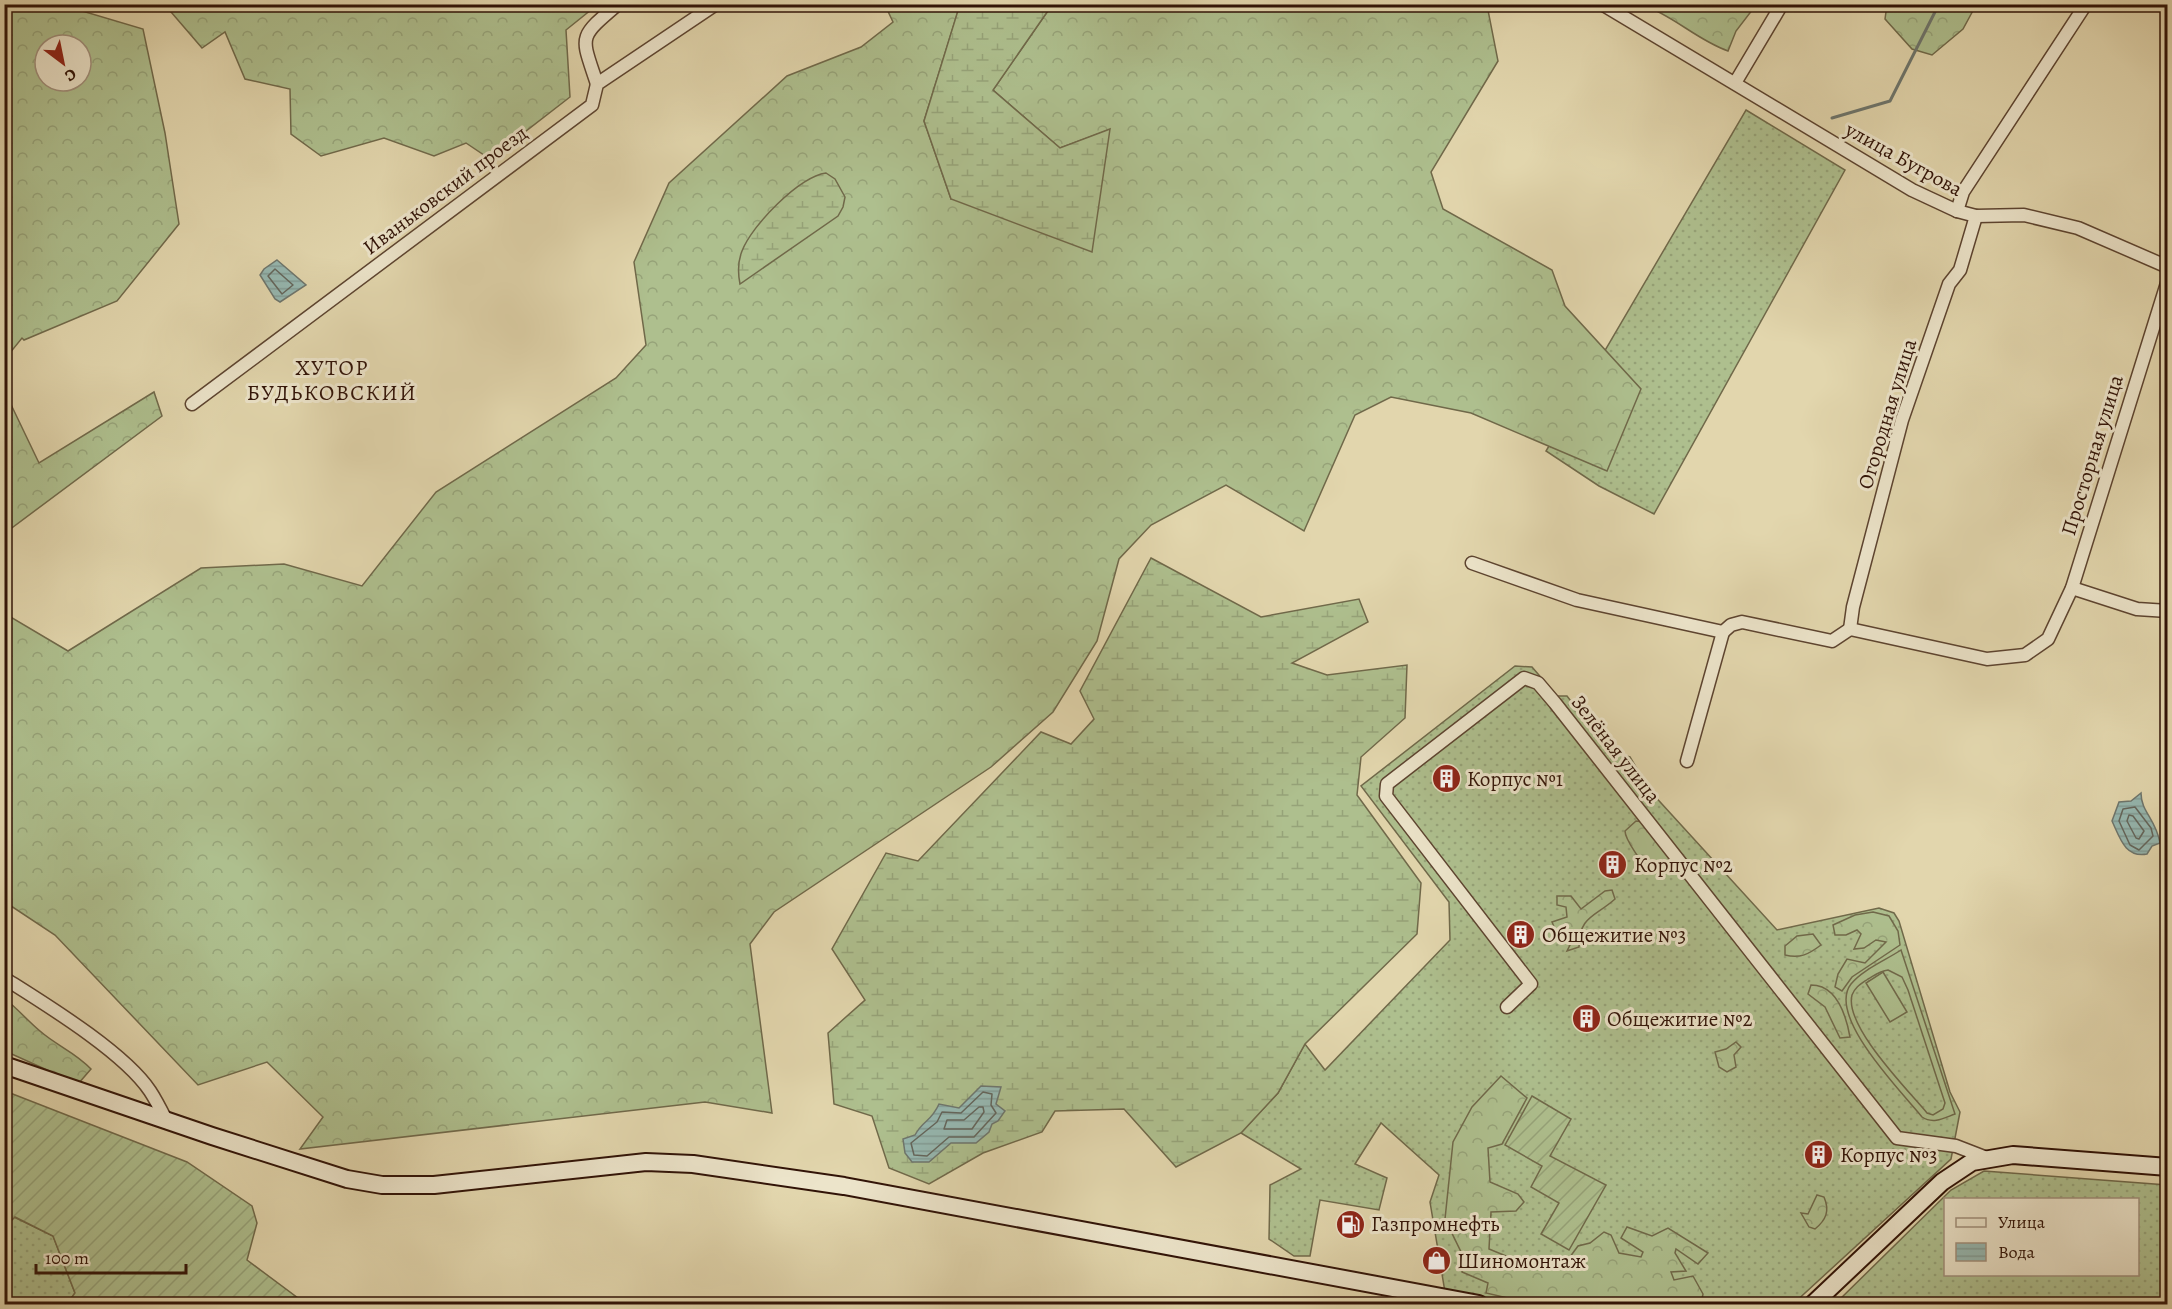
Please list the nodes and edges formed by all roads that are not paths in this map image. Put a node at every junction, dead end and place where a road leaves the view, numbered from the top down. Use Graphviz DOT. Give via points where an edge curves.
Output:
graph roads {
  1 [pos="618,4"];
  2 [pos="716,4"];
  3 [pos="1602,4"];
  4 [pos="1782,4"];
  5 [pos="2086,4"];
  6 [pos="1735,83"];
  7 [pos="597,84"];
  8 [pos="1957,211"];
  9 [pos="1976,216"];
  10 [pos="2168,267"];
  11 [pos="2168,280"];
  12 [pos="192,404"];
  13 [pos="1472,563"];
  14 [pos="2072,588"];
  15 [pos="2168,611"];
  16 [pos="1850,629"];
  17 [pos="1723,632"];
  18 [pos="1687,761"];
  19 [pos="4,978"];
  20 [pos="1507,1007"];
  21 [pos="4,1065"];
  22 [pos="166,1120"];
  23 [pos="1987,1158"];
  24 [pos="2168,1167"];
  25 [pos="1479,1305"];
  26 [pos="1813,1305"];
  1 -- 7 [label="street" via="589,29 584,45"];
  2 -- 7 [label="street"];
  3 -- 6 [label="street, улица Бугрова"];
  4 -- 6 [label="street"];
  5 -- 8 [label="street" via="1963,192"];
  6 -- 8 [label="street, улица Бугрова" via="1912,190"];
  7 -- 12 [label="street, Иваньковский проезд" via="592,105"];
  8 -- 9 [label="street, улица Бугрова"];
  9 -- 10 [label="street, улица Бугрова" via="2024,215 2078,228"];
  9 -- 16 [label="street, Огородная улица" via="1960,270 1949,284 1902,420"];
  11 -- 14 [label="street, Просторная улица"];
  13 -- 17 [label="street" via="1577,600"];
  14 -- 15 [label="street" via="2137,609"];
  14 -- 16 [label="street, Просторная улица" via="2048,639 2025,655 1987,659"];
  16 -- 17 [label="street" via="1832,641 1742,622"];
  17 -- 18 [label="street"];
  19 -- 22 [label="street" via="54,1010 130,1068 150,1091"];
  20 -- 23 [label="street, Зелёная улица" via="1531,984 1386,796 1387,784 1524,678 1538,683 1555,703 1897,1138 1954,1146"];
  21 -- 22 [label="street"];
  22 -- 25 [label="street" via="318,1171 382,1185 434,1185 646,1162 693,1164 844,1185"];
  23 -- 24 [label="street" via="2013,1155"];
  23 -- 26 [label="street" via="1972,1162 1942,1182"];
}
